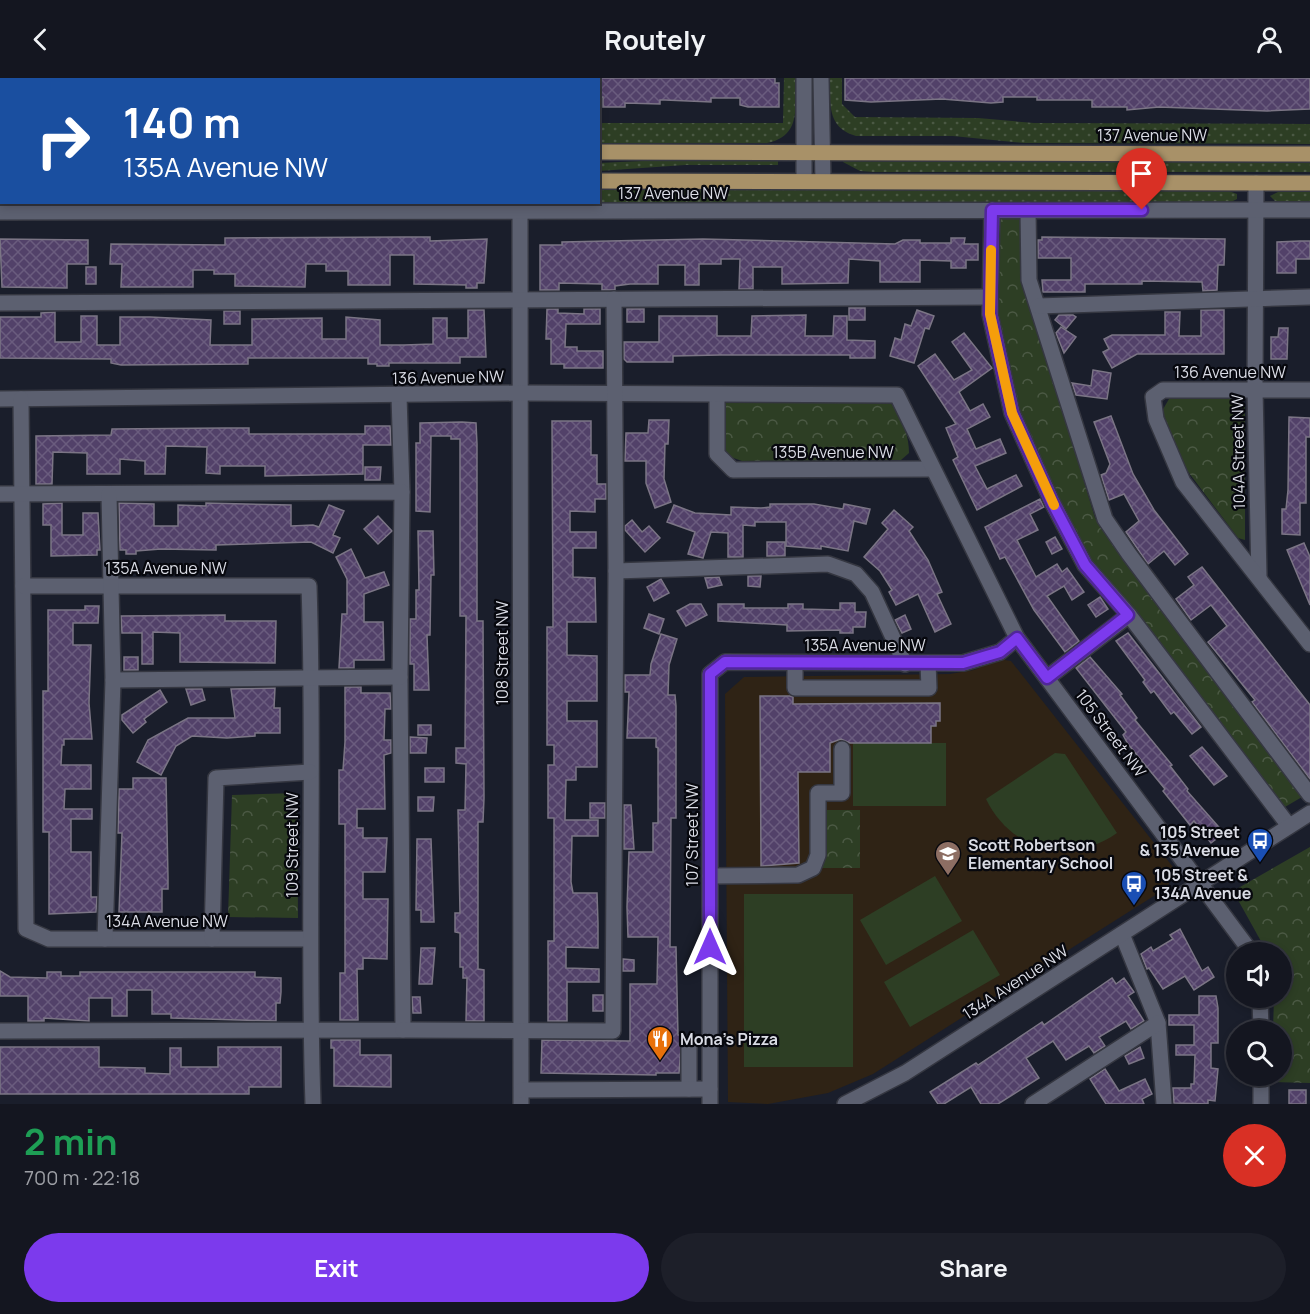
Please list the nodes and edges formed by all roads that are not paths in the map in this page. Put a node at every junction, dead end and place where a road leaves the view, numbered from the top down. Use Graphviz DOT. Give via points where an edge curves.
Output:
graph roads {
  1 [pos="804,78"];
  2 [pos="821,78"];
  3 [pos="600,152"];
  4 [pos="804,152"];
  5 [pos="823,152"];
  6 [pos="1310,154"];
  7 [pos="600,181"];
  8 [pos="804,181"];
  9 [pos="823,181"];
  10 [pos="1256,183"];
  11 [pos="1310,183"];
  12 [pos="520,207"];
  13 [pos="992,210"];
  14 [pos="1028,210"];
  15 [pos="1255,210"];
  16 [pos="1310,210"];
  17 [pos="0,212"];
  18 [pos="989,297"];
  19 [pos="1256,297"];
  20 [pos="1310,297"];
  21 [pos="519,299"];
  22 [pos="614,299"];
  23 [pos="0,303"];
  24 [pos="1038,306"];
  25 [pos="1255,390"];
  26 [pos="1310,390"];
  27 [pos="519,393"];
  28 [pos="897,394"];
  29 [pos="613,395"];
  30 [pos="717,395"];
  31 [pos="399,396"];
  32 [pos="1153,397"];
  33 [pos="0,399"];
  34 [pos="21,399"];
  35 [pos="933,469"];
  36 [pos="402,492"];
  37 [pos="0,494"];
  38 [pos="109,494"];
  39 [pos="22,495"];
  40 [pos="616,571"];
  41 [pos="1259,577"];
  42 [pos="23,586"];
  43 [pos="110,586"];
  44 [pos="309,586"];
  45 [pos="1128,615"];
  46 [pos="1017,638"];
  47 [pos="1310,644"];
  48 [pos="795,663"];
  49 [pos="905,663"];
  50 [pos="928,663"];
  51 [pos="710,674"];
  52 [pos="312,677"];
  53 [pos="400,677"];
  54 [pos="1047,678"];
  55 [pos="113,680"];
  56 [pos="842,749"];
  57 [pos="310,772"];
  58 [pos="1310,795"];
  59 [pos="1310,813"];
  60 [pos="1289,826"];
  61 [pos="710,876"];
  62 [pos="1200,884"];
  63 [pos="1122,934"];
  64 [pos="105,939"];
  65 [pos="212,939"];
  66 [pos="310,939"];
  67 [pos="1244,942"];
  68 [pos="1158,1023"];
  69 [pos="403,1030"];
  70 [pos="521,1030"];
  71 [pos="0,1031"];
  72 [pos="310,1031"];
  73 [pos="688,1044"];
  74 [pos="1261,1086"];
  75 [pos="689,1089"];
  76 [pos="711,1096"];
  77 [pos="521,1097"];
  78 [pos="313,1104"];
  79 [pos="845,1104"];
  80 [pos="1033,1104"];
  81 [pos="1164,1104"];
  82 [pos="1261,1104"];
  1 -- 4 [label="street"];
  2 -- 5 [label="street"];
  3 -- 4 [label="main road, 137 Avenue NW"];
  4 -- 5 [label="main road, 137 Avenue NW"];
  4 -- 8 [label="street"];
  5 -- 6 [label="main road, 137 Avenue NW"];
  5 -- 9 [label="street"];
  7 -- 8 [label="main road, 137 Avenue NW"];
  8 -- 9 [label="main road, 137 Avenue NW"];
  9 -- 10 [label="main road, 137 Avenue NW"];
  10 -- 11 [label="main road, 137 Avenue NW"];
  10 -- 15 [label="street, 104A Street NW"];
  12 -- 13 [label="street, 137 Avenue NW"];
  12 -- 17 [label="street, 137 Avenue NW"];
  12 -- 21 [label="street, 108 Street NW"];
  13 -- 14 [label="street, 137 Avenue NW"];
  13 -- 18 [label="street"];
  14 -- 15 [label="street, 137 Avenue NW"];
  14 -- 24 [label="street" via="1029,280"];
  15 -- 16 [label="street, 137 Avenue NW"];
  15 -- 19 [label="street, 104A Street NW"];
  18 -- 22 [label="street"];
  18 -- 45 [label="street" via="1012,413 1085,565"];
  19 -- 20 [label="street"];
  19 -- 24 [label="street"];
  19 -- 25 [label="street, 104A Street NW"];
  21 -- 22 [label="street"];
  21 -- 23 [label="street"];
  21 -- 27 [label="street, 108 Street NW"];
  22 -- 29 [label="street"];
  24 -- 58 [label="street" via="1105,519"];
  25 -- 26 [label="street, 136 Avenue NW"];
  25 -- 32 [label="street, 136 Avenue NW" via="1163,390"];
  25 -- 41 [label="street, 104A Street NW"];
  27 -- 29 [label="street, 136 Avenue NW"];
  27 -- 31 [label="street, 136 Avenue NW"];
  27 -- 70 [label="street, 108 Street NW"];
  28 -- 30 [label="street, 136 Avenue NW"];
  28 -- 35 [label="street, 105 Street NW"];
  29 -- 30 [label="street, 136 Avenue NW"];
  29 -- 40 [label="street"];
  30 -- 35 [label="street, 135B Avenue NW" via="717,454 733,470"];
  31 -- 34 [label="street, 136 Avenue NW"];
  31 -- 36 [label="street"];
  32 -- 41 [label="street, 104A Street NW" via="1156,419 1183,482"];
  33 -- 34 [label="street, 136 Avenue NW"];
  34 -- 39 [label="street"];
  35 -- 46 [label="street, 105 Street NW"];
  36 -- 38 [label="street"];
  36 -- 53 [label="street"];
  37 -- 39 [label="street"];
  38 -- 39 [label="street"];
  38 -- 43 [label="street"];
  39 -- 42 [label="street"];
  40 -- 49 [label="street" via="828,564 856,574 872,592"];
  40 -- 70 [label="street" via="613,1031"];
  41 -- 47 [label="street, 104A Street NW"];
  42 -- 43 [label="street, 135A Avenue NW"];
  42 -- 64 [label="street, 134A Avenue NW" via="26,929 49,939"];
  43 -- 44 [label="street, 135A Avenue NW"];
  43 -- 55 [label="street"];
  44 -- 52 [label="street, 109 Street NW"];
  45 -- 54 [label="street"];
  45 -- 60 [label="street"];
  46 -- 50 [label="street, 135A Avenue NW" via="1000,652 963,663"];
  46 -- 54 [label="street, 105 Street NW"];
  48 -- 49 [label="street, 135A Avenue NW"];
  48 -- 50 [label="street" via="795,688 929,688"];
  48 -- 51 [label="street, 135A Avenue NW" via="725,662"];
  49 -- 50 [label="street, 135A Avenue NW"];
  51 -- 61 [label="street, 107 Street NW"];
  52 -- 53 [label="street"];
  52 -- 55 [label="street"];
  52 -- 57 [label="street, 109 Street NW"];
  53 -- 69 [label="street"];
  54 -- 62 [label="street, 105 Street NW"];
  55 -- 64 [label="street"];
  56 -- 61 [label="street" via="842,793 818,793 818,855 813,868 798,875"];
  57 -- 65 [label="street" via="216,778"];
  57 -- 66 [label="street, 109 Street NW"];
  59 -- 60 [label="street, 134A Avenue NW"];
  60 -- 62 [label="street, 134A Avenue NW"];
  61 -- 76 [label="street, 107 Street NW"];
  62 -- 63 [label="street, 134A Avenue NW"];
  62 -- 67 [label="street, 105 Street NW"];
  63 -- 68 [label="street"];
  63 -- 79 [label="street, 134A Avenue NW" via="905,1074"];
  64 -- 65 [label="street, 134A Avenue NW"];
  65 -- 66 [label="street, 134A Avenue NW"];
  66 -- 72 [label="street, 109 Street NW"];
  68 -- 80 [label="street"];
  68 -- 81 [label="street"];
  69 -- 70 [label="street"];
  69 -- 72 [label="street"];
  70 -- 77 [label="street, 108 Street NW"];
  71 -- 72 [label="street"];
  72 -- 78 [label="street, 109 Street NW"];
  73 -- 75 [label="street"];
  74 -- 82 [label="street"];
  75 -- 76 [label="street"];
  75 -- 77 [label="street"];
}
